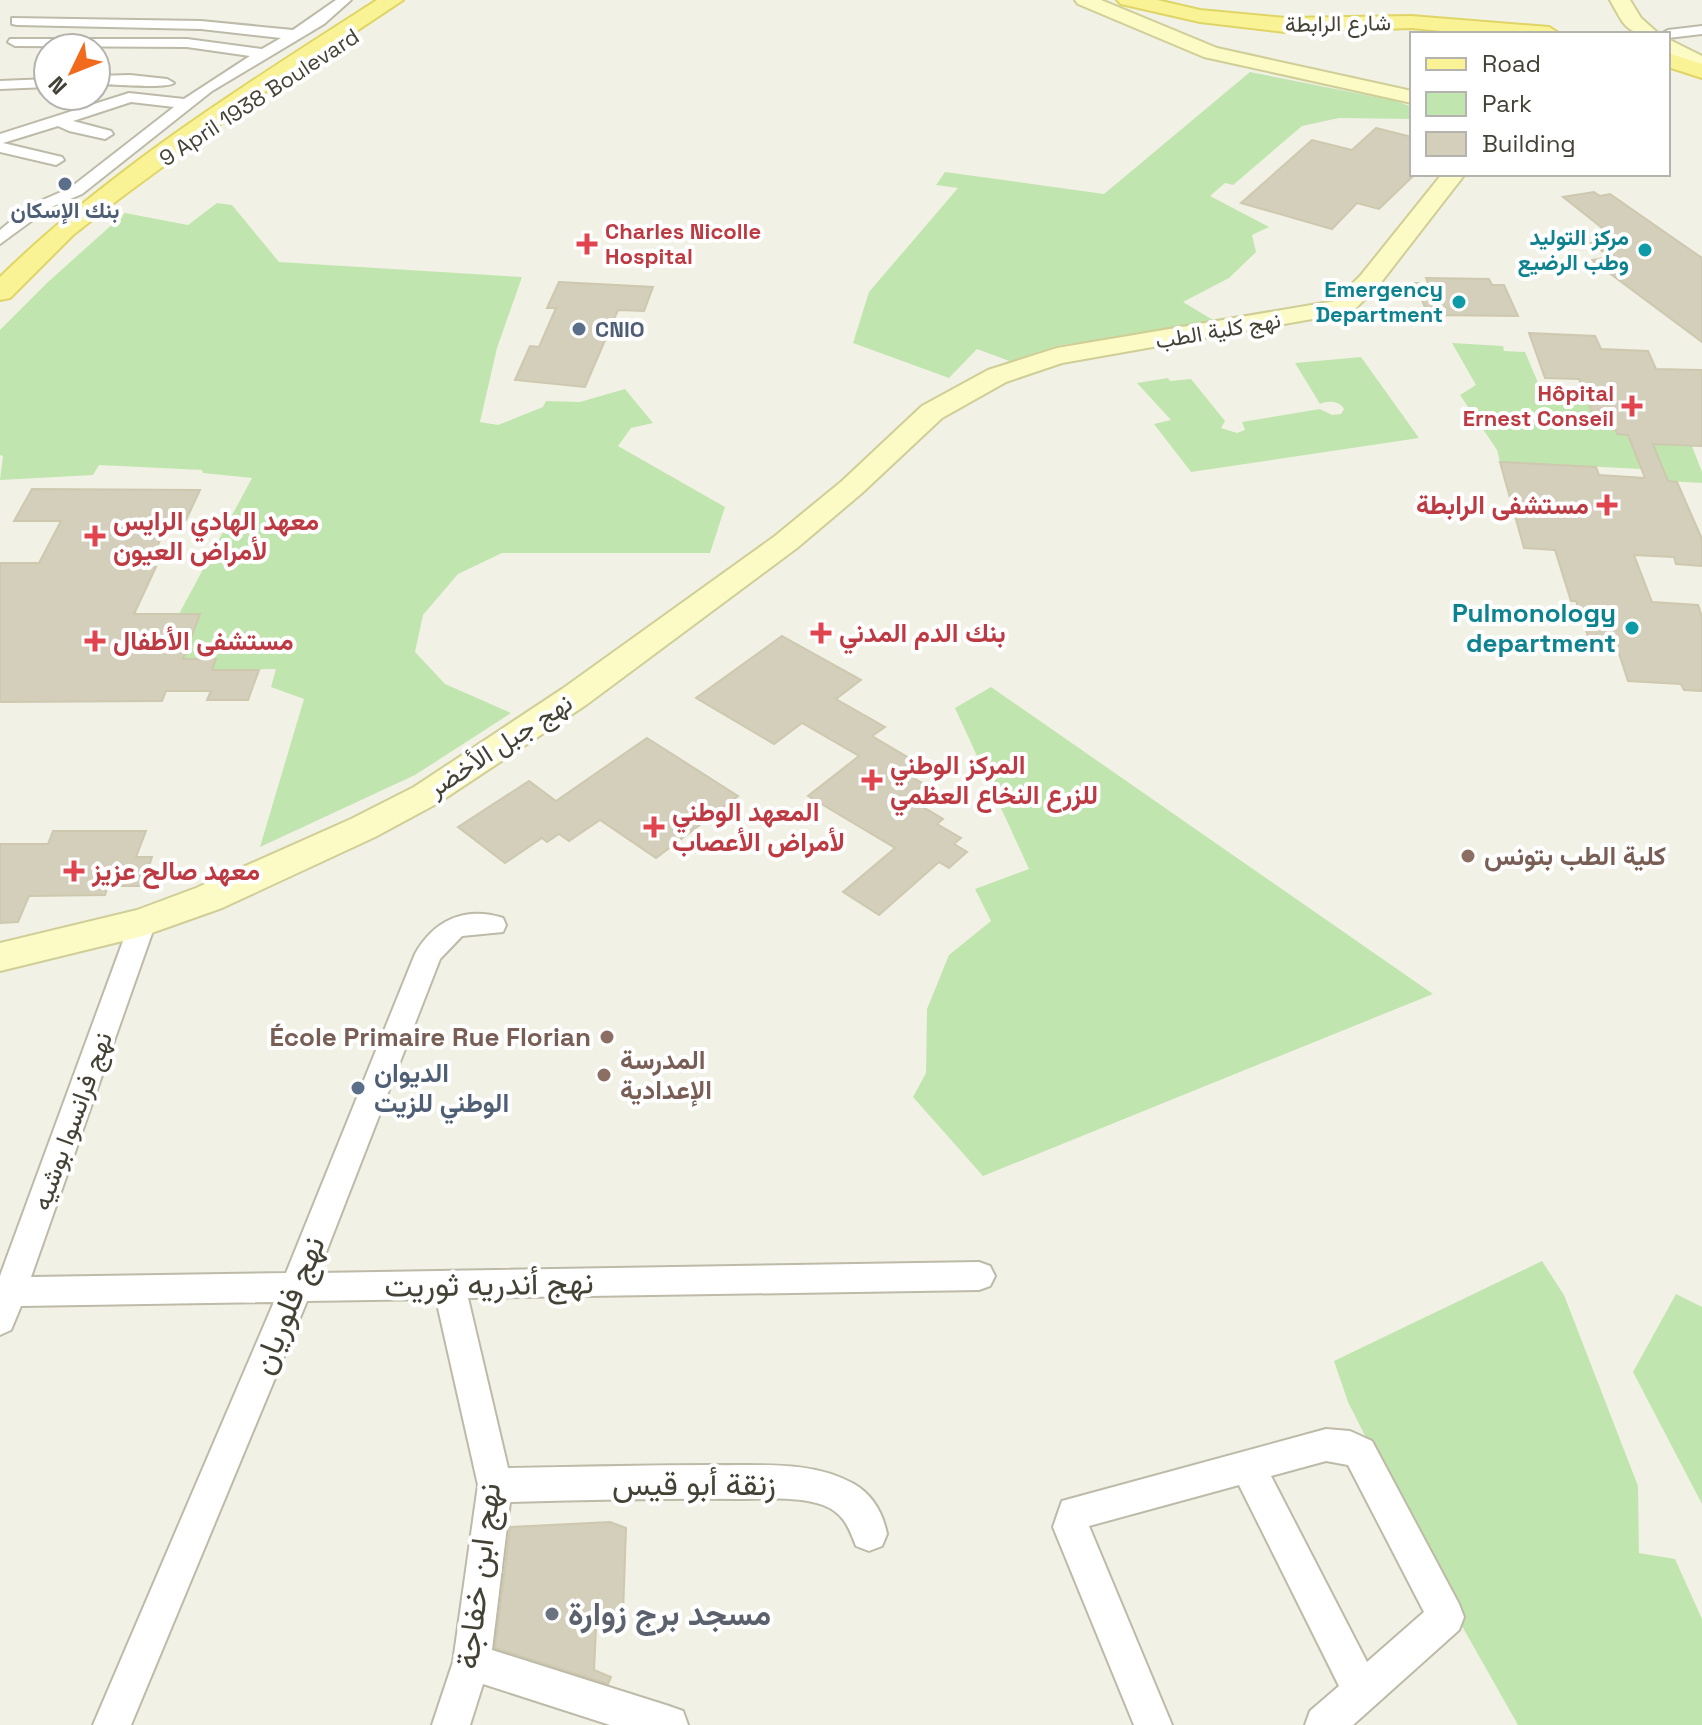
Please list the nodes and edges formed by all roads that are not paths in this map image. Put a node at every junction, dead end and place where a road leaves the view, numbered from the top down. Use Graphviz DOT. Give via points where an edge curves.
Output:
graph roads {
  1 [pos="344,0"];
  2 [pos="362,0"];
  3 [pos="377,0"];
  4 [pos="392,0"];
  5 [pos="408,0"];
  6 [pos="1085,0"];
  7 [pos="1128,0"];
  8 [pos="1143,0"];
  9 [pos="1620,0"];
  10 [pos="1223,18"];
  11 [pos="1702,30"];
  12 [pos="1530,32"];
  13 [pos="1646,32"];
  14 [pos="314,38"];
  15 [pos="6,41"];
  16 [pos="1702,48"];
  17 [pos="1670,51"];
  18 [pos="261,53"];
  19 [pos="1702,64"];
  20 [pos="1702,74"];
  21 [pos="112,80"];
  22 [pos="32,84"];
  23 [pos="0,85"];
  24 [pos="207,88"];
  25 [pos="1410,97"];
  26 [pos="187,104"];
  27 [pos="59,120"];
  28 [pos="105,134"];
  29 [pos="0,139"];
  30 [pos="0,147"];
  31 [pos="56,160"];
  32 [pos="1452,176"];
  33 [pos="100,192"];
  34 [pos="0,239"];
  35 [pos="0,268"];
  36 [pos="0,292"];
  37 [pos="932,412"];
  38 [pos="143,922"];
  39 [pos="493,925"];
  40 [pos="0,957"];
  41 [pos="979,1276"];
  42 [pos="449,1285"];
  43 [pos="296,1288"];
  44 [pos="4,1302"];
  45 [pos="1248,1467"];
  46 [pos="495,1485"];
  47 [pos="869,1534"];
  48 [pos="472,1662"];
  49 [pos="1349,1712"];
  50 [pos="112,1725"];
  51 [pos="451,1725"];
  52 [pos="669,1725"];
  53 [pos="1153,1725"];
  1 -- 14 [label="street" via="319,21"];
  2 -- 33 [label="main road, 9 April 1938 Boulevard" via="226,84"];
  3 -- 14 [label="main road, 9 April 1938 Boulevard"];
  4 -- 14 [label="main road, 9 April 1938 Boulevard"];
  5 -- 33 [label="main road, 9 April 1938 Boulevard"];
  6 -- 25 [label="street" via="1211,53"];
  7 -- 10 [label="main road, شارع الرابطة"];
  8 -- 10 [label="main road, شارع الرابطة"];
  9 -- 13 [label="street"];
  10 -- 12 [label="main road, شارع الرابطة" via="1285,25 1452,24"];
  11 -- 17 [label="street"];
  14 -- 15 [label="street" via="201,25 22,16"];
  14 -- 18 [label="street"];
  14 -- 33 [label="main road, 9 April 1938 Boulevard" via="245,95"];
  15 -- 18 [label="street" via="187,43"];
  16 -- 17 [label="street"];
  17 -- 19 [label="street"];
  17 -- 20 [label="main road"];
  18 -- 24 [label="street"];
  21 -- 24 [label="street"];
  22 -- 23 [label="street"];
  24 -- 26 [label="street"];
  26 -- 27 [label="street" via="136,97"];
  26 -- 34 [label="street" via="76,191 51,198"];
  27 -- 28 [label="street"];
  27 -- 29 [label="street"];
  30 -- 31 [label="street"];
  32 -- 37 [label="street, نهج كلية الطب" via="1343,307 1057,356 997,376"];
  33 -- 35 [label="main road, 9 April 1938 Boulevard" via="54,217"];
  33 -- 36 [label="main road, 9 April 1938 Boulevard"];
  37 -- 38 [label="street, نهج جبل الأخضر" via="786,542 505,744 363,828 224,892"];
  38 -- 40 [label="street, نهج جبل الأخضر"];
  38 -- 44 [label="street, نهج فرانسوا بوشيه"];
  39 -- 43 [label="street, نهج فلوريان" via="463,923 450,928 429,954"];
  41 -- 42 [label="street, نهج أندريه ثوريت"];
  42 -- 43 [label="street, نهج أندريه ثوريت"];
  42 -- 46 [label="street, نهج ابن خفاجة"];
  43 -- 44 [label="street, نهج أندريه ثوريت"];
  43 -- 50 [label="street, نهج فلوريان"];
  45 -- 49 [label="street"];
  45 -- 49 [label="street" via="1326,1445 1360,1453 1446,1617"];
  45 -- 53 [label="street" via="1086,1508 1071,1520"];
  46 -- 47 [label="street, زنقة أبو قيس" via="815,1486 860,1510"];
  46 -- 48 [label="street, نهج ابن خفاجة"];
  48 -- 51 [label="street, نهج ابن خفاجة"];
  48 -- 52 [label="street"];
}
